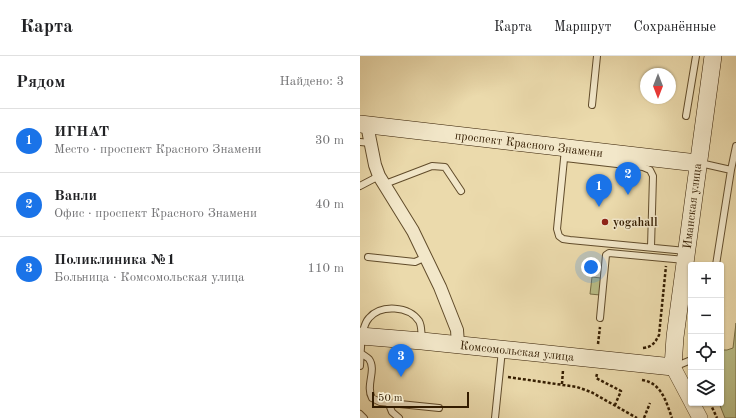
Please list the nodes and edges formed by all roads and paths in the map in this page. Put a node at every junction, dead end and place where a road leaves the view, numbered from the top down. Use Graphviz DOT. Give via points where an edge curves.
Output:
graph roads {
  1 [pos="597,56"];
  2 [pos="696,56"];
  3 [pos="713,56"];
  4 [pos="592,105"];
  5 [pos="686,116"];
  6 [pos="364,125"];
  7 [pos="365,143"];
  8 [pos="736,146"];
  9 [pos="565,153"];
  10 [pos="640,162"];
  11 [pos="698,163"];
  12 [pos="730,170"];
  13 [pos="382,180"];
  14 [pos="360,186"];
  15 [pos="461,192"];
  16 [pos="650,247"];
  17 [pos="685,256"];
  18 [pos="368,257"];
  19 [pos="426,257"];
  20 [pos="667,258"];
  21 [pos="716,262"];
  22 [pos="600,318"];
  23 [pos="361,336"];
  24 [pos="422,341"];
  25 [pos="590,343"];
  26 [pos="458,344"];
  27 [pos="598,344"];
  28 [pos="605,345"];
  29 [pos="641,348"];
  30 [pos="502,349"];
  31 [pos="361,353"];
  32 [pos="688,361"];
  33 [pos="360,366"];
  34 [pos="673,367"];
  35 [pos="563,370"];
  36 [pos="597,374"];
  37 [pos="499,376"];
  38 [pos="562,384"];
  39 [pos="688,395"];
  40 [pos="388,402"];
  41 [pos="650,403"];
  42 [pos="615,405"];
  43 [pos="694,406"];
  44 [pos="711,406"];
  45 [pos="439,408"];
  46 [pos="360,414"];
  47 [pos="364,418"];
  48 [pos="399,418"];
  49 [pos="496,418"];
  50 [pos="637,418"];
  51 [pos="644,418"];
  52 [pos="699,418"];
  53 [pos="717,418"];
  1 -- 4 [label="lane"];
  2 -- 5 [label="lane"];
  3 -- 11 [label="main road, Иманская улица"];
  6 -- 7 [label="street"];
  6 -- 9 [label="main road, проспект Красного Знамени"];
  7 -- 13 [label="street"];
  8 -- 12 [label="lane"];
  9 -- 10 [label="main road, проспект Красного Знамени"];
  9 -- 16 [label="lane" via="558,236 570,240"];
  10 -- 11 [label="main road, проспект Красного Знамени"];
  10 -- 16 [label="lane" via="653,176"];
  11 -- 12 [label="lane"];
  11 -- 17 [label="main road, Иманская улица"];
  12 -- 21 [label="lane"];
  13 -- 14 [label="lane"];
  13 -- 15 [label="lane" via="432,166 444,167"];
  13 -- 19 [label="street"];
  16 -- 17 [label="lane"];
  17 -- 20 [label="lane"];
  17 -- 34 [label="main road, Иманская улица" via="674,337"];
  18 -- 19 [label="lane" via="415,262"];
  19 -- 26 [label="street" via="457,330"];
  20 -- 22 [label="lane" via="613,253 606,255"];
  20 -- 29 [label="path" via="659,335 652,346"];
  22 -- 27 [label="path"];
  23 -- 24 [label="main road, Комсомольская улица"];
  23 -- 24 [label="lane" via="369,318 381,310 397,310 408,312 420,322"];
  23 -- 31 [label="lane"];
  24 -- 26 [label="main road, Комсомольская улица"];
  25 -- 27 [label="path"];
  26 -- 30 [label="main road, Комсомольская улица"];
  27 -- 28 [label="path"];
  30 -- 34 [label="main road, Комсомольская улица"];
  30 -- 37 [label="lane"];
  31 -- 33 [label="lane"];
  31 -- 40 [label="lane" via="369,359 371,365 370,395 380,402"];
  32 -- 34 [label="lane"];
  34 -- 39 [label="street, Иманская улица"];
  35 -- 38 [label="path"];
  36 -- 42 [label="path" via="596,378 621,391"];
  37 -- 38 [label="path"];
  37 -- 49 [label="lane"];
  38 -- 42 [label="path" via="591,392"];
  40 -- 45 [label="lane"];
  40 -- 48 [label="lane" via="392,412"];
  41 -- 51 [label="path"];
  42 -- 50 [label="path"];
  43 -- 52 [label="street, Иманская улица"];
  44 -- 53 [label="path"];
  46 -- 47 [label="lane"];
}
